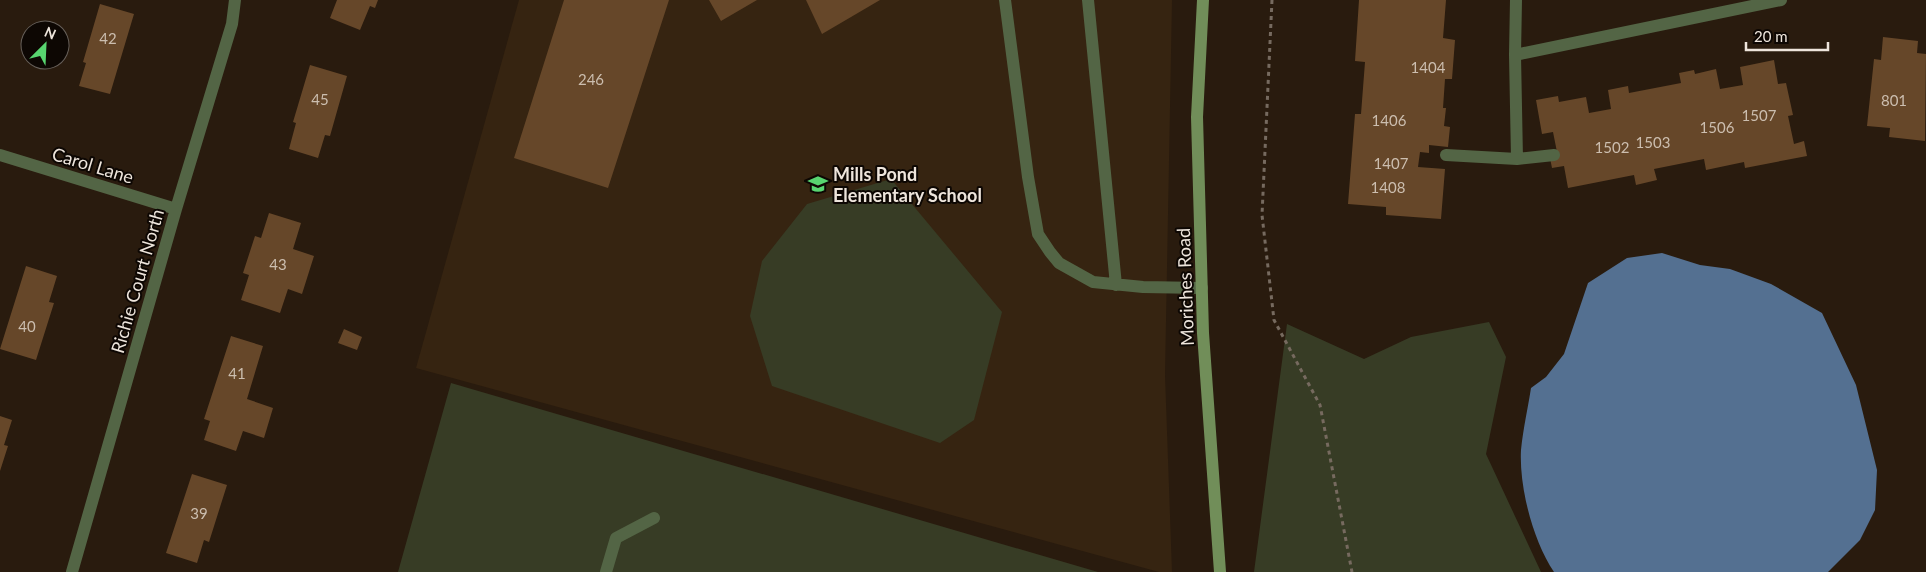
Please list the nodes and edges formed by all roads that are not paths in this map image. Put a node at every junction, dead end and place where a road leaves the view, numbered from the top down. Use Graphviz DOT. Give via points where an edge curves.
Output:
graph roads {
  1 [pos="235,0"];
  2 [pos="1005,0"];
  3 [pos="1088,0"];
  4 [pos="1203,0"];
  5 [pos="1516,0"];
  6 [pos="1781,0"];
  7 [pos="1515,55"];
  8 [pos="0,155"];
  9 [pos="1446,155"];
  10 [pos="1554,155"];
  11 [pos="1517,159"];
  12 [pos="176,209"];
  13 [pos="1116,285"];
  14 [pos="1202,288"];
  15 [pos="654,518"];
  16 [pos="72,572"];
  17 [pos="606,572"];
  18 [pos="1220,572"];
  1 -- 12 [label="street, Richie Court North" via="232,24"];
  2 -- 13 [label="street" via="1038,234 1059,263 1092,282"];
  3 -- 13 [label="street"];
  4 -- 14 [label="main road, Moriches Road" via="1197,117"];
  5 -- 7 [label="street"];
  6 -- 7 [label="street"];
  7 -- 11 [label="street"];
  8 -- 12 [label="street, Carol Lane"];
  9 -- 11 [label="street"];
  10 -- 11 [label="street"];
  12 -- 16 [label="street, Richie Court North"];
  13 -- 14 [label="street"];
  14 -- 18 [label="main road, Moriches Road"];
  15 -- 17 [label="street" via="616,538"];
}
